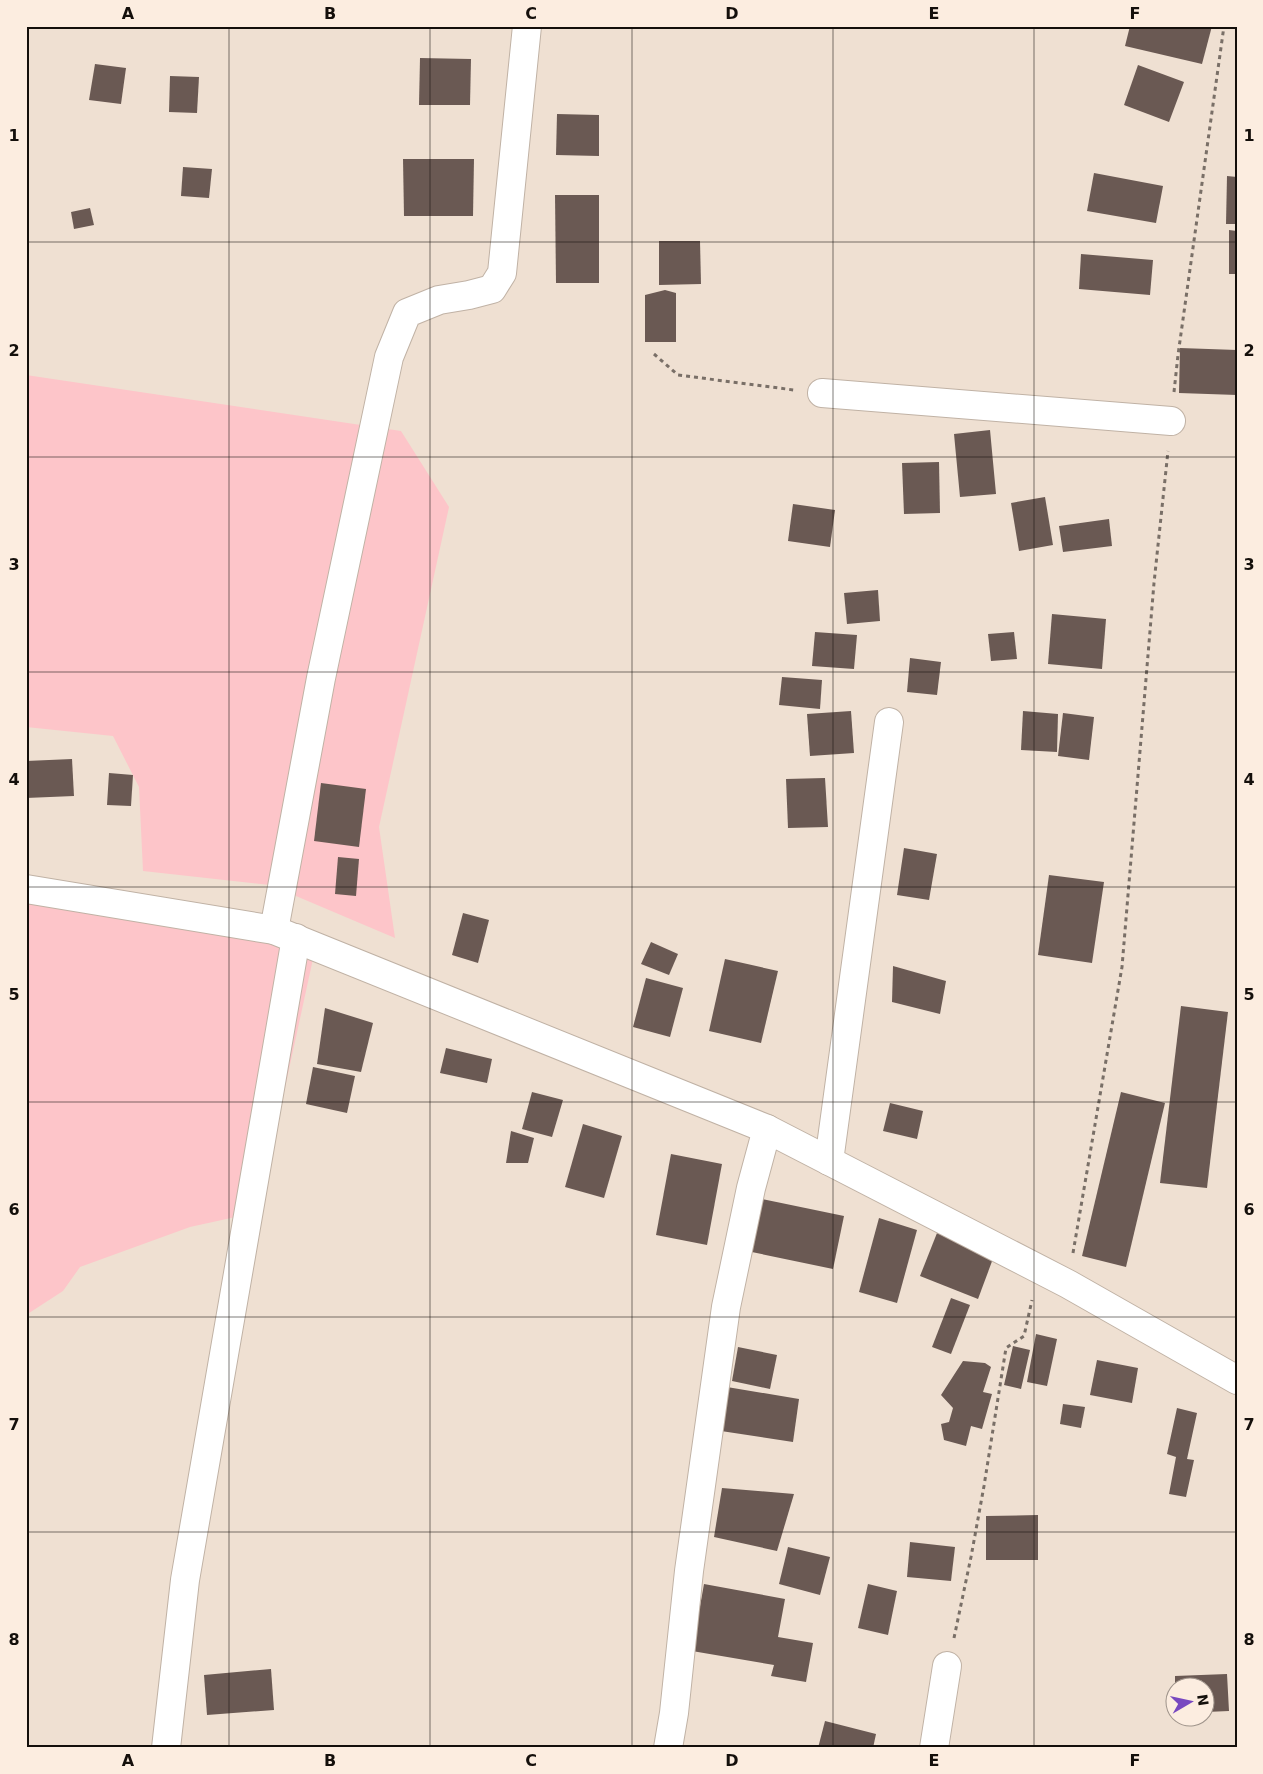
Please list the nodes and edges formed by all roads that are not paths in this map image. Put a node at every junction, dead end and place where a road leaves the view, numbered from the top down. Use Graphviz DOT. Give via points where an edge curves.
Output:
graph roads {
  1 [pos="527,26"];
  2 [pos="822,393"];
  3 [pos="1171,421"];
  4 [pos="889,722"];
  5 [pos="26,889"];
  6 [pos="285,934"];
  7 [pos="767,1129"];
  8 [pos="829,1161"];
  9 [pos="1237,1380"];
  10 [pos="948,1666"];
  11 [pos="166,1748"];
  12 [pos="668,1748"];
  13 [pos="934,1748"];
  1 -- 6 [label="street" via="502,273 492,289 439,300 407,314 389,357 321,678"];
  2 -- 3 [label="street"];
  4 -- 8 [label="street"];
  5 -- 6 [label="street"];
  6 -- 7 [label="street"];
  6 -- 11 [label="street" via="185,1580"];
  7 -- 8 [label="street"];
  7 -- 12 [label="street" via="726,1307"];
  8 -- 9 [label="street" via="1068,1284"];
  10 -- 13 [label="street"];
}
